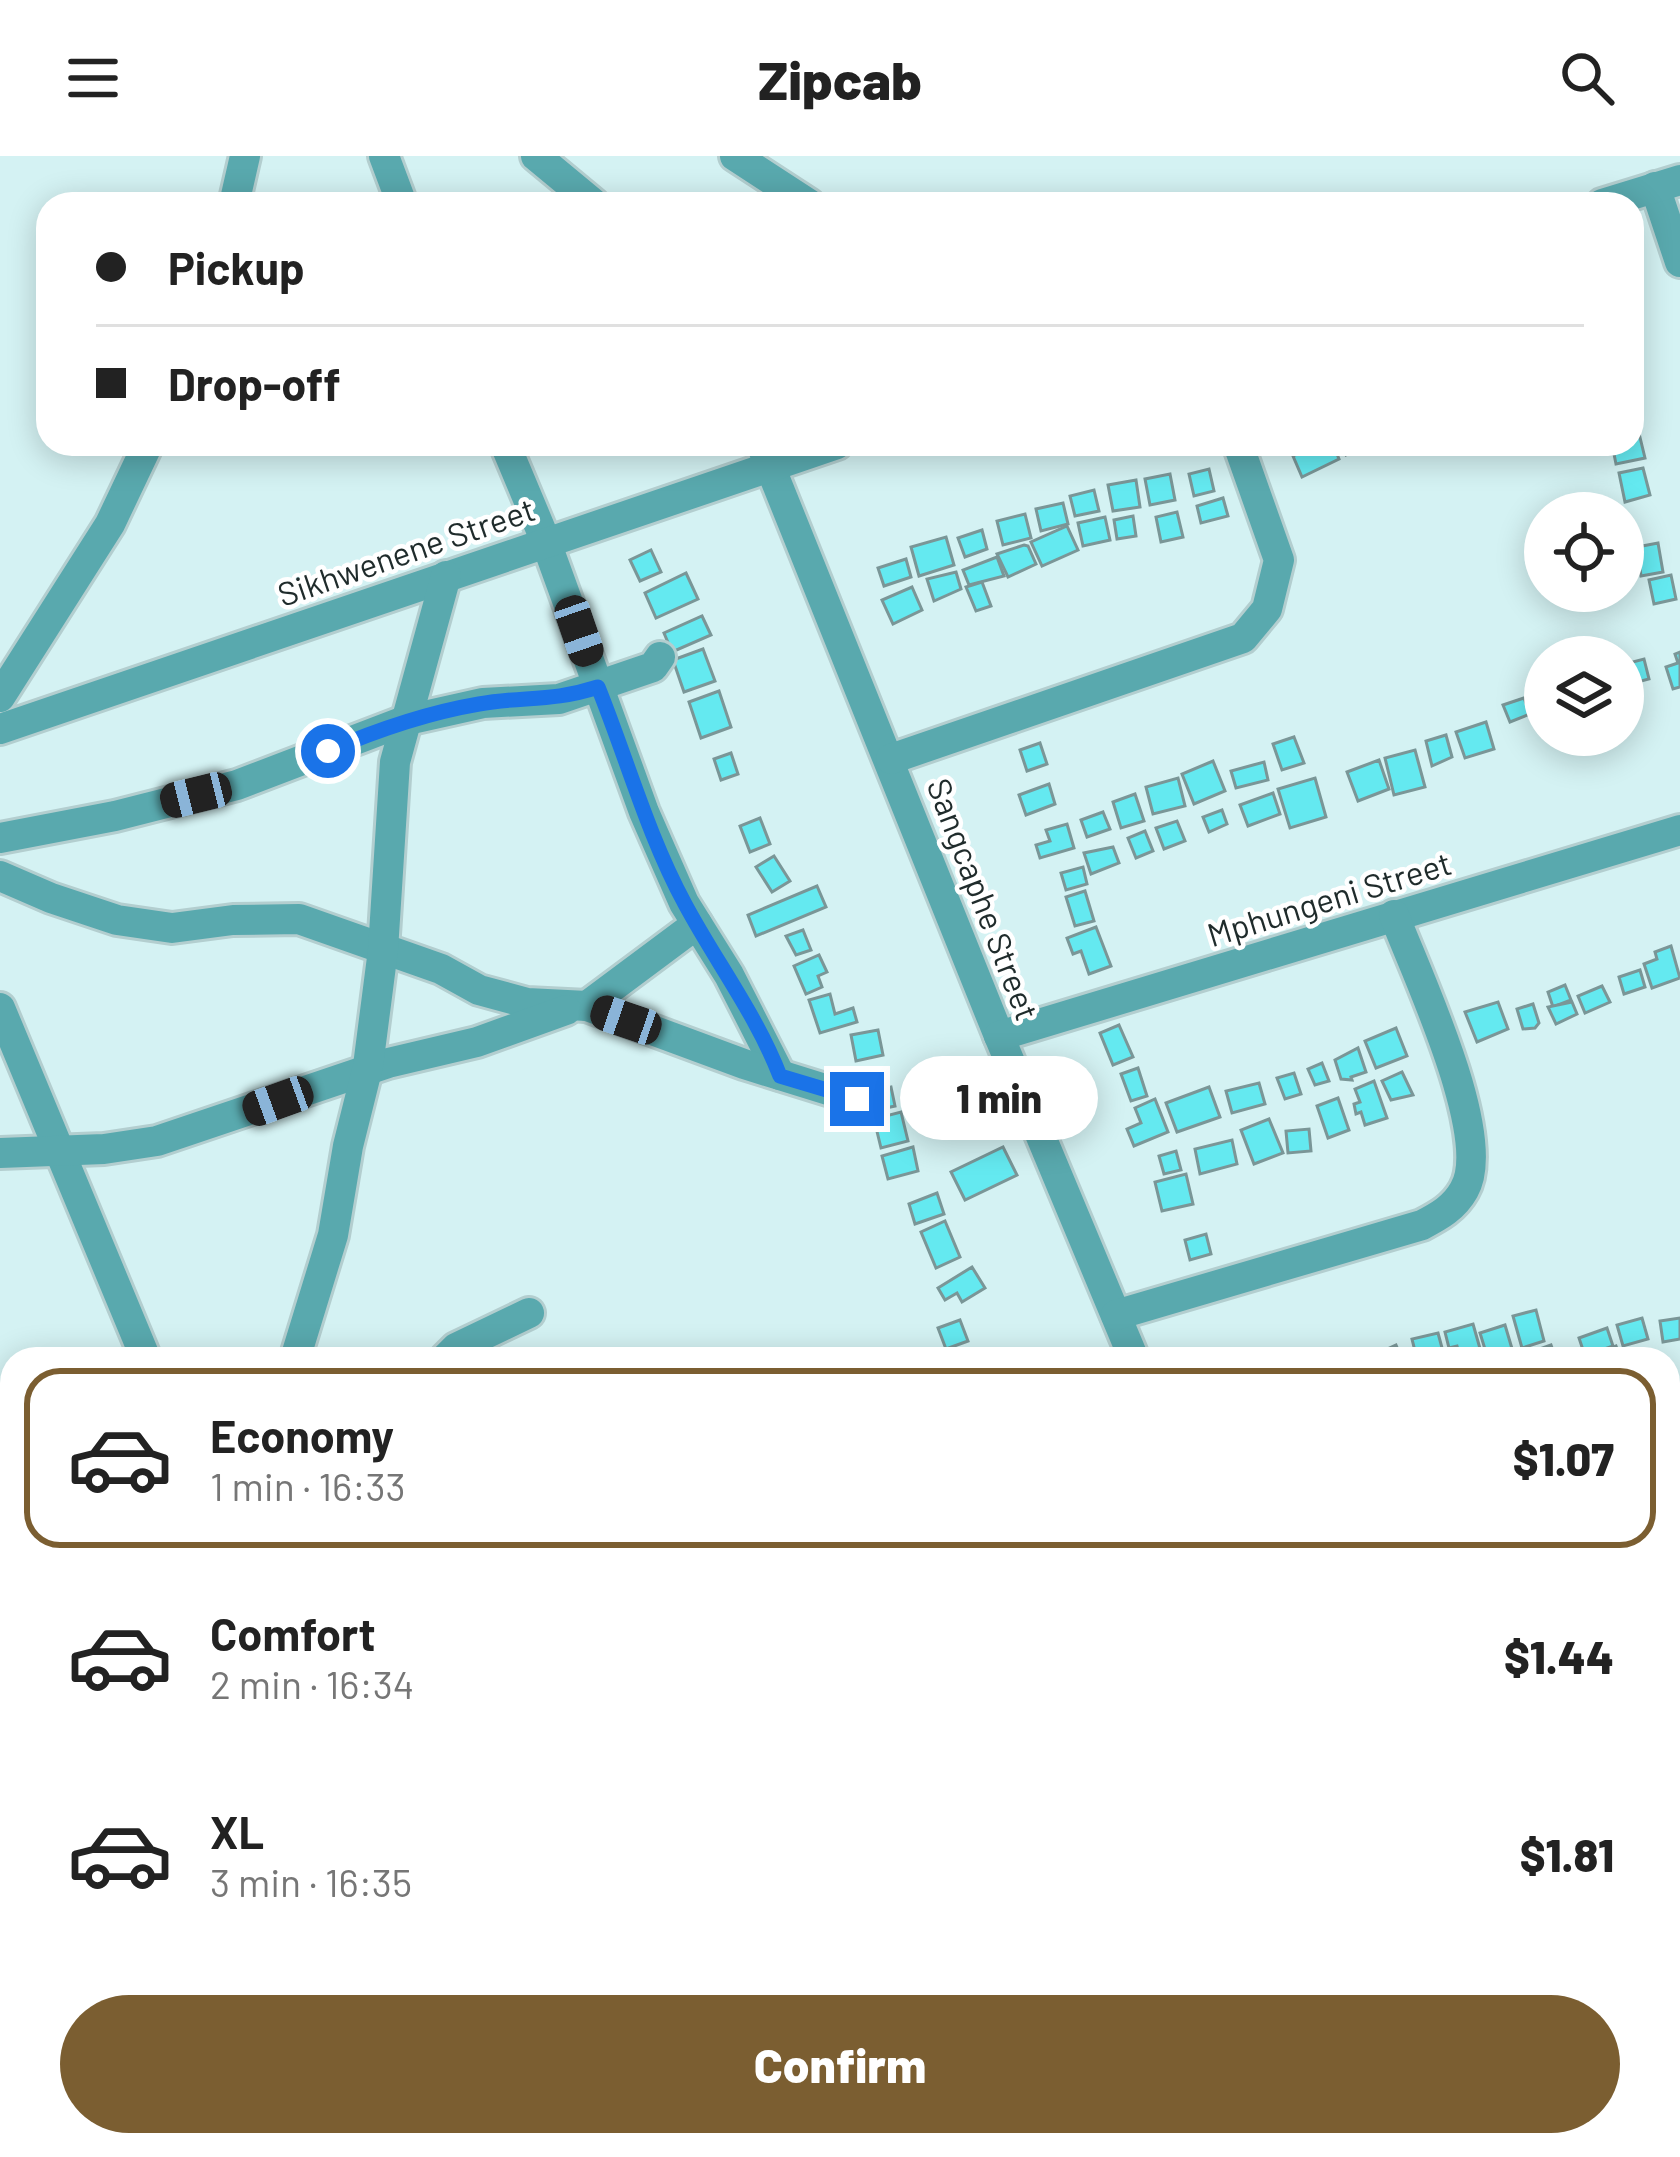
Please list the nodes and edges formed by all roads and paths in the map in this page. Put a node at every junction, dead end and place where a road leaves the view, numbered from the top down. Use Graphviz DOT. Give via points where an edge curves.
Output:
graph roads {
  1 [pos="244,156"];
  2 [pos="384,156"];
  3 [pos="536,156"];
  4 [pos="746,159"];
  5 [pos="1668,183"];
  6 [pos="236,192"];
  7 [pos="398,192"];
  8 [pos="580,192"];
  9 [pos="755,192"];
  10 [pos="792,192"];
  11 [pos="1680,262"];
  12 [pos="142,456"];
  13 [pos="510,456"];
  14 [pos="760,456"];
  15 [pos="766,456"];
  16 [pos="1242,456"];
  17 [pos="546,542"];
  18 [pos="446,575"];
  19 [pos="660,657"];
  20 [pos="598,687"];
  21 [pos="0,697"];
  22 [pos="407,720"];
  23 [pos="0,729"];
  24 [pos="891,760"];
  25 [pos="1680,830"];
  26 [pos="0,838"];
  27 [pos="0,876"];
  28 [pos="1394,915"];
  29 [pos="697,924"];
  30 [pos="383,950"];
  31 [pos="582,1006"];
  32 [pos="0,1008"];
  33 [pos="998,1036"];
  34 [pos="367,1070"];
  35 [pos="780,1076"];
  36 [pos="857,1099"];
  37 [pos="59,1150"];
  38 [pos="0,1153"];
  39 [pos="529,1312"];
  40 [pos="1116,1316"];
  41 [pos="141,1347"];
  42 [pos="299,1347"];
  43 [pos="458,1347"];
  44 [pos="1129,1347"];
  1 -- 6 [label="street"];
  2 -- 7 [label="street"];
  3 -- 8 [label="street"];
  4 -- 9 [label="street"];
  4 -- 10 [label="street"];
  5 -- 11 [label="street"];
  12 -- 21 [label="street" via="110,524"];
  13 -- 17 [label="street"];
  14 -- 17 [label="street, Sikhwenene Street"];
  15 -- 24 [label="street, Sangcaphe Street"];
  16 -- 24 [label="street" via="1279,560 1267,609 1243,638"];
  17 -- 18 [label="street, Sikhwenene Street"];
  17 -- 20 [label="street"];
  18 -- 22 [label="street"];
  18 -- 23 [label="street, Sikhwenene Street"];
  19 -- 20 [label="street"];
  20 -- 22 [label="street"];
  20 -- 29 [label="street"];
  22 -- 26 [label="street" via="237,785"];
  22 -- 30 [label="street" via="395,762"];
  24 -- 33 [label="street, Sangcaphe Street"];
  25 -- 28 [label="street, Mphungeni Street"];
  27 -- 30 [label="street" via="117,920 172,928 299,919"];
  28 -- 33 [label="street, Mphungeni Street"];
  28 -- 40 [label="street" via="1469,1116 1474,1156 1466,1188 1422,1225"];
  29 -- 31 [label="street"];
  29 -- 35 [label="street"];
  30 -- 31 [label="street" via="479,990"];
  30 -- 34 [label="street"];
  31 -- 34 [label="street"];
  31 -- 35 [label="street"];
  32 -- 37 [label="street"];
  33 -- 40 [label="street, Sangcaphe Street"];
  34 -- 37 [label="street" via="157,1141"];
  34 -- 42 [label="street" via="333,1235"];
  35 -- 36 [label="street"];
  37 -- 38 [label="street"];
  37 -- 41 [label="street"];
  39 -- 43 [label="street"];
  40 -- 44 [label="street, Sangcaphe Street"];
}
